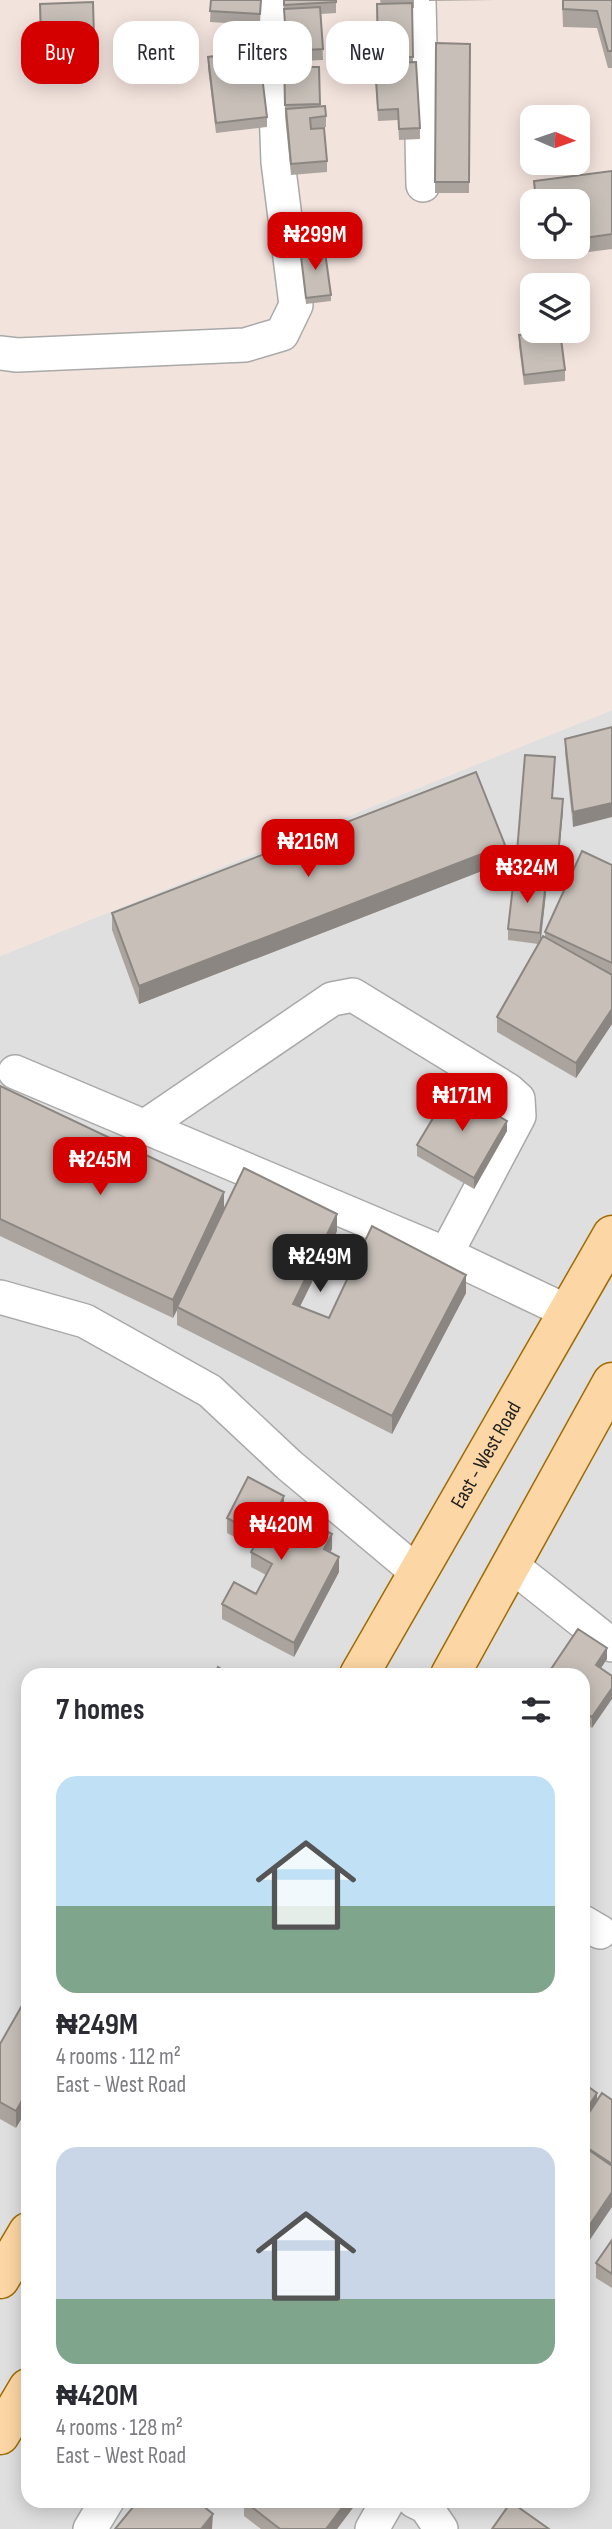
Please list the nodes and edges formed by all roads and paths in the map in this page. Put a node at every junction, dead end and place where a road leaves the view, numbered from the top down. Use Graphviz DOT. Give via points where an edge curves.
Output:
graph roads {
  1 [pos="272,0"];
  2 [pos="419,0"];
  3 [pos="424,186"];
  4 [pos="0,354"];
  5 [pos="15,1072"];
  6 [pos="144,1127"];
  7 [pos="612,1235"];
  8 [pos="446,1254"];
  9 [pos="0,1297"];
  10 [pos="568,1312"];
  11 [pos="612,1382"];
  12 [pos="511,1565"];
  13 [pos="418,1573"];
  14 [pos="612,1645"];
  15 [pos="363,1668"];
  16 [pos="454,1668"];
  17 [pos="21,2244"];
  18 [pos="0,2279"];
  19 [pos="21,2400"];
  20 [pos="0,2435"];
  21 [pos="103,2508"];
  22 [pos="384,2508"];
  23 [pos="427,2508"];
  24 [pos="90,2529"];
  25 [pos="372,2529"];
  26 [pos="441,2529"];
  1 -- 4 [label="street" via="278,162 296,305 282,334 245,345"];
  2 -- 3 [label="street"];
  5 -- 6 [label="street"];
  6 -- 8 [label="street"];
  6 -- 8 [label="street" via="332,999 353,995 518,1098 519,1116"];
  7 -- 10 [label="main road, East - West Road"];
  8 -- 10 [label="street"];
  9 -- 13 [label="street" via="85,1321 210,1391 289,1465"];
  10 -- 13 [label="main road, East - West Road"];
  11 -- 12 [label="main road"];
  12 -- 14 [label="street"];
  12 -- 16 [label="main road"];
  13 -- 15 [label="main road, East - West Road"];
  17 -- 18 [label="main road"];
  19 -- 20 [label="main road"];
  21 -- 24 [label="street"];
  22 -- 25 [label="street"];
  23 -- 26 [label="street"];
}
